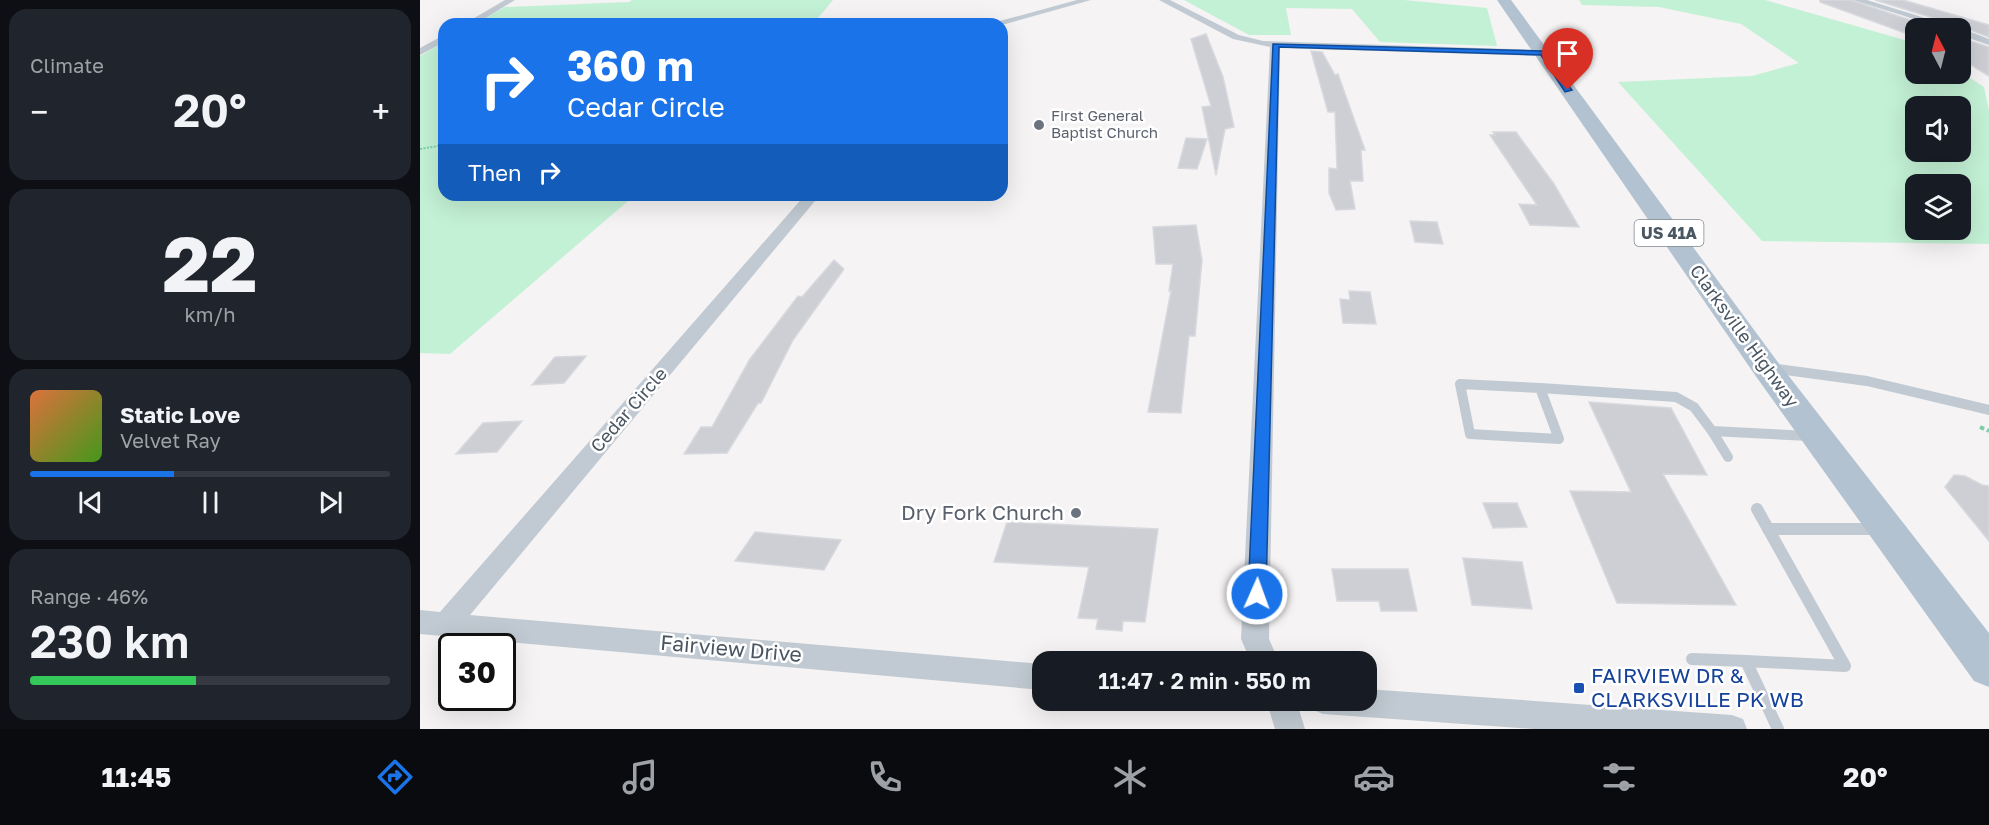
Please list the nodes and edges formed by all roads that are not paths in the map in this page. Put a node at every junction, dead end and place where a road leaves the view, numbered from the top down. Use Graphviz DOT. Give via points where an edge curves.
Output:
graph roads {
  1 [pos="511,0"];
  2 [pos="1087,0"];
  3 [pos="1163,0"];
  4 [pos="1504,0"];
  5 [pos="1857,0"];
  6 [pos="480,18"];
  7 [pos="1918,18"];
  8 [pos="1008,20"];
  9 [pos="1971,36"];
  10 [pos="438,42"];
  11 [pos="1989,42"];
  12 [pos="1275,45"];
  13 [pos="420,52"];
  14 [pos="1543,53"];
  15 [pos="808,201"];
  16 [pos="1766,368"];
  17 [pos="1540,388"];
  18 [pos="1989,410"];
  19 [pos="1712,431"];
  20 [pos="1818,436"];
  21 [pos="1728,457"];
  22 [pos="1757,509"];
  23 [pos="1768,529"];
  24 [pos="1888,530"];
  25 [pos="433,623"];
  26 [pos="1260,651"];
  27 [pos="1692,659"];
  28 [pos="1746,661"];
  29 [pos="1989,667"];
  30 [pos="1032,676"];
  31 [pos="1377,704"];
  32 [pos="1284,711"];
  33 [pos="1290,729"];
  34 [pos="1732,729"];
  35 [pos="1778,729"];
  1 -- 6 [label="street"];
  2 -- 8 [label="street"];
  3 -- 12 [label="street" via="1236,37"];
  4 -- 14 [label="main road, Clarksville Highway / US 41A"];
  5 -- 7 [label="street"];
  9 -- 11 [label="street"];
  10 -- 13 [label="street"];
  12 -- 14 [label="street"];
  12 -- 26 [label="street" via="1255,639"];
  14 -- 16 [label="main road, Clarksville Highway / US 41A"];
  15 -- 25 [label="street, Cedar Circle"];
  16 -- 18 [label="lane" via="1867,381"];
  16 -- 20 [label="main road, Clarksville Highway / US 41A"];
  17 -- 17 [label="lane" via="1460,384 1470,434 1559,439"];
  17 -- 19 [label="lane" via="1682,398 1693,404"];
  19 -- 20 [label="lane"];
  19 -- 21 [label="lane"];
  20 -- 24 [label="main road, Clarksville Highway / US 41A"];
  22 -- 23 [label="lane"];
  23 -- 24 [label="lane"];
  23 -- 28 [label="lane" via="1845,666"];
  24 -- 29 [label="main road, Clarksville Highway / US 41A"];
  25 -- 30 [label="street, Fairview Drive"];
  27 -- 28 [label="lane"];
  28 -- 35 [label="lane"];
  31 -- 34 [label="street"];
  32 -- 33 [label="street"];
}
